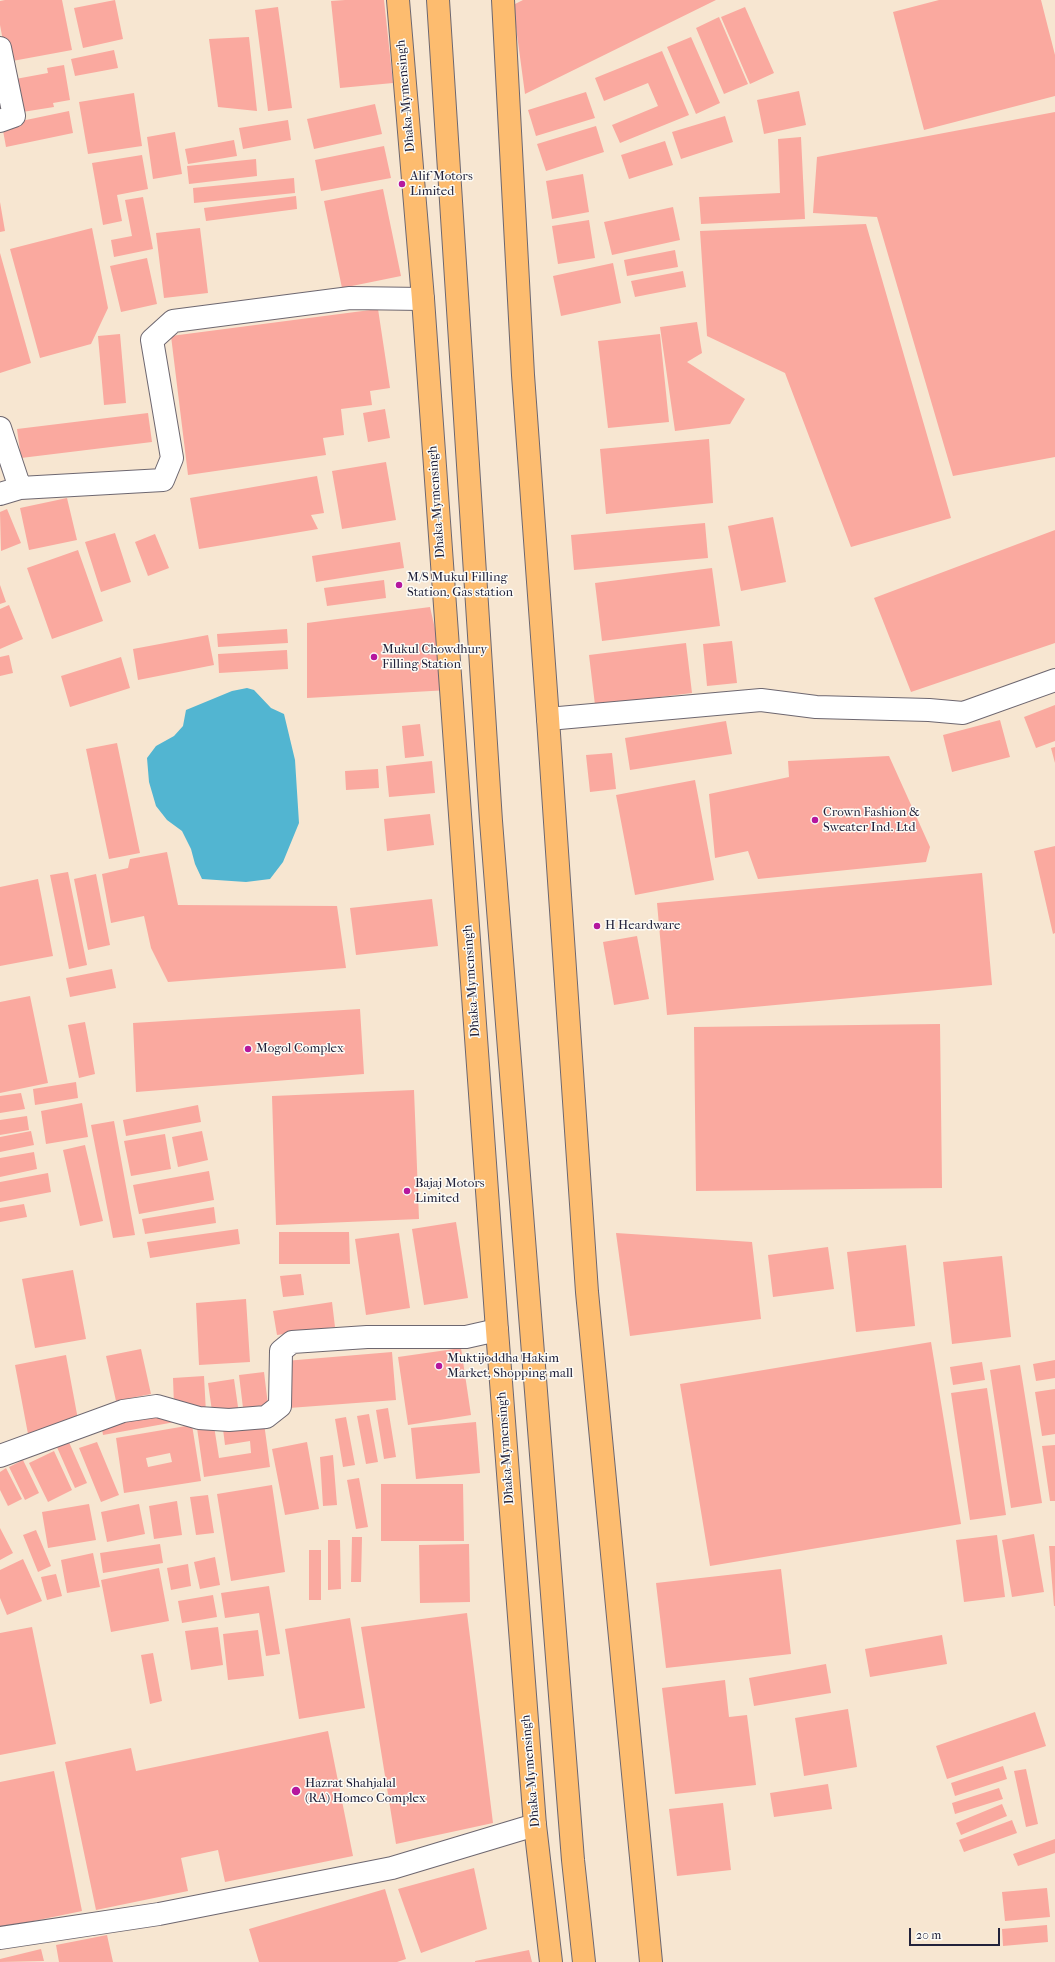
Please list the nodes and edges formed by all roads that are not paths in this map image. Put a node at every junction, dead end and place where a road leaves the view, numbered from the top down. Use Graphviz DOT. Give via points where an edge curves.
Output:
graph roads {
  1 [pos="398,0"];
  2 [pos="438,0"];
  3 [pos="503,0"];
  4 [pos="0,48"];
  5 [pos="0,121"];
  6 [pos="423,299"];
  7 [pos="0,428"];
  8 [pos="10,491"];
  9 [pos="1055,680"];
  10 [pos="548,719"];
  11 [pos="496,1330"];
  12 [pos="0,1456"];
  13 [pos="535,1825"];
  14 [pos="0,1938"];
  15 [pos="551,1962"];
  16 [pos="584,1962"];
  17 [pos="651,1962"];
  1 -- 6 [label="highway, Dhaka-Mymensingh"];
  2 -- 16 [label="highway" via="491,821 571,1845"];
  3 -- 10 [label="highway" via="523,375"];
  4 -- 5 [label="street" via="14,116"];
  6 -- 8 [label="street" via="350,298 173,321 152,340 172,458 163,480"];
  6 -- 11 [label="highway, Dhaka-Mymensingh"];
  7 -- 8 [label="street"];
  9 -- 10 [label="street" via="963,713 816,707 761,700"];
  10 -- 17 [label="highway" via="587,1292"];
  11 -- 12 [label="street" via="466,1337 367,1337 292,1342 281,1351 280,1406 266,1417 229,1420 199,1418 156,1406 130,1410"];
  11 -- 13 [label="highway, Dhaka-Mymensingh"];
  13 -- 14 [label="street" via="392,1868 159,1914"];
  13 -- 15 [label="highway, Dhaka-Mymensingh"];
}
